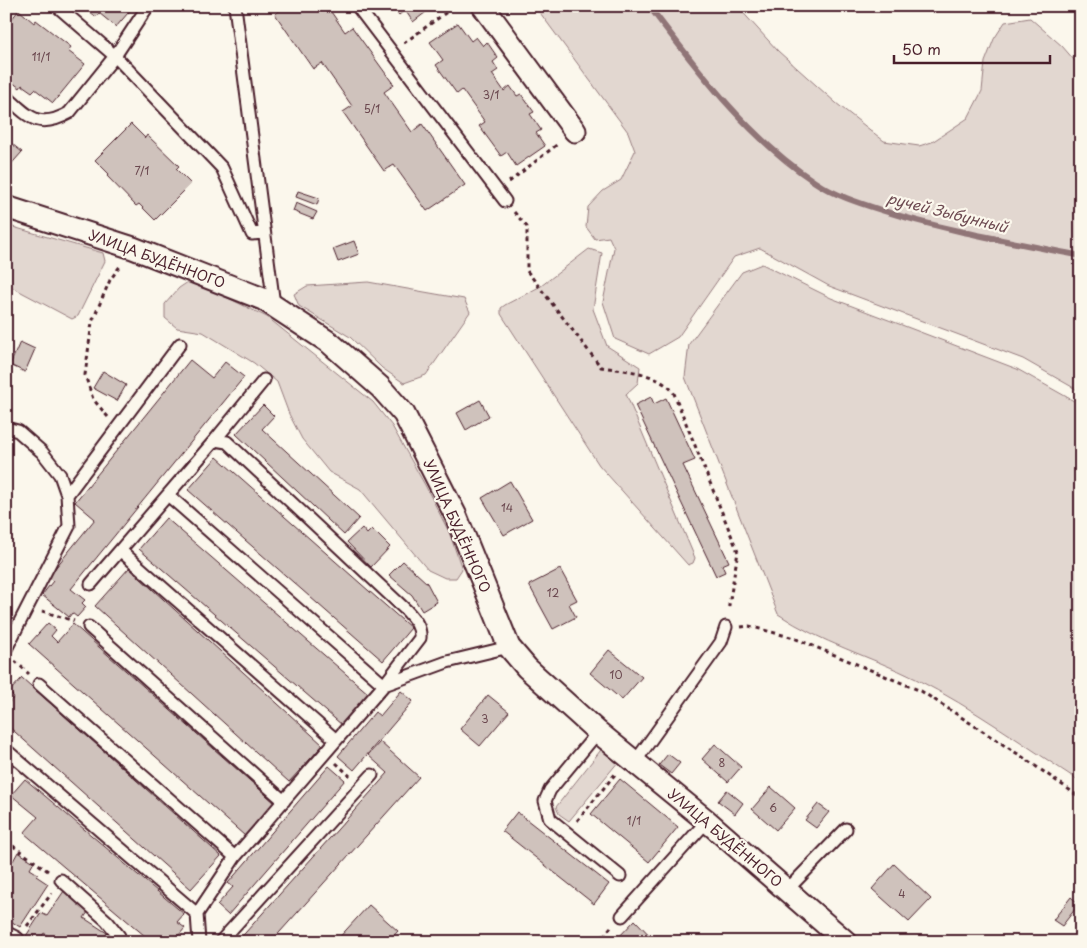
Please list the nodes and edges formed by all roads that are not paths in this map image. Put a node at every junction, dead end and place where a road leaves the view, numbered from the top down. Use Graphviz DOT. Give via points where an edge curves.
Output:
graph roads {
  1 [pos="57,6"];
  2 [pos="148,6"];
  3 [pos="234,6"];
  4 [pos="357,6"];
  5 [pos="483,6"];
  6 [pos="115,56"];
  7 [pos="6,96"];
  8 [pos="575,131"];
  9 [pos="505,202"];
  10 [pos="6,207"];
  11 [pos="263,234"];
  12 [pos="274,307"];
  13 [pos="180,344"];
  14 [pos="264,380"];
  15 [pos="12,429"];
  16 [pos="215,440"];
  17 [pos="68,495"];
  18 [pos="168,495"];
  19 [pos="121,551"];
  20 [pos="91,584"];
  21 [pos="89,627"];
  22 [pos="726,627"];
  23 [pos="509,647"];
  24 [pos="6,649"];
  25 [pos="39,684"];
  26 [pos="384,685"];
  27 [pos="598,732"];
  28 [pos="336,740"];
  29 [pos="6,750"];
  30 [pos="632,760"];
  31 [pos="372,775"];
  32 [pos="284,801"];
  33 [pos="707,821"];
  34 [pos="846,828"];
  35 [pos="235,857"];
  36 [pos="620,876"];
  37 [pos="61,880"];
  38 [pos="787,890"];
  39 [pos="197,914"];
  40 [pos="622,916"];
  41 [pos="118,942"];
  42 [pos="199,942"];
  43 [pos="220,942"];
  44 [pos="846,942"];
  1 -- 6 [label="lane"];
  2 -- 6 [label="lane"];
  3 -- 11 [label="lane"];
  4 -- 9 [label="lane"];
  5 -- 8 [label="street"];
  6 -- 7 [label="lane" via="69,113 59,119 38,121"];
  6 -- 11 [label="lane" via="222,168 252,234"];
  10 -- 12 [label="street, УЛИЦА БУДЁННОГО" via="133,248 263,299"];
  11 -- 12 [label="lane"];
  12 -- 23 [label="street, УЛИЦА БУДЁННОГО" via="330,343 404,414 459,524"];
  13 -- 17 [label="lane"];
  14 -- 16 [label="lane"];
  15 -- 17 [label="lane" via="42,452 60,475"];
  16 -- 18 [label="lane"];
  16 -- 26 [label="lane" via="227,442 417,622 420,638"];
  17 -- 24 [label="lane" via="69,526"];
  18 -- 19 [label="lane"];
  18 -- 26 [label="lane"];
  19 -- 20 [label="lane"];
  19 -- 28 [label="lane"];
  21 -- 32 [label="lane"];
  22 -- 30 [label="lane" via="721,642"];
  23 -- 26 [label="lane" via="447,662"];
  23 -- 27 [label="street, УЛИЦА БУДЁННОГО" via="527,668"];
  25 -- 35 [label="lane"];
  26 -- 28 [label="lane"];
  27 -- 30 [label="street, УЛИЦА БУДЁННОГО"];
  27 -- 36 [label="lane" via="550,790 545,801 550,819"];
  28 -- 32 [label="lane"];
  29 -- 39 [label="lane"];
  30 -- 33 [label="street, УЛИЦА БУДЁННОГО"];
  31 -- 43 [label="lane"];
  32 -- 35 [label="lane"];
  33 -- 38 [label="street, УЛИЦА БУДЁННОГО"];
  33 -- 40 [label="lane"];
  34 -- 38 [label="lane"];
  35 -- 39 [label="lane"];
  37 -- 41 [label="lane" via="107,921 115,930"];
  38 -- 44 [label="street, УЛИЦА БУДЁННОГО"];
  39 -- 42 [label="lane"];
}
